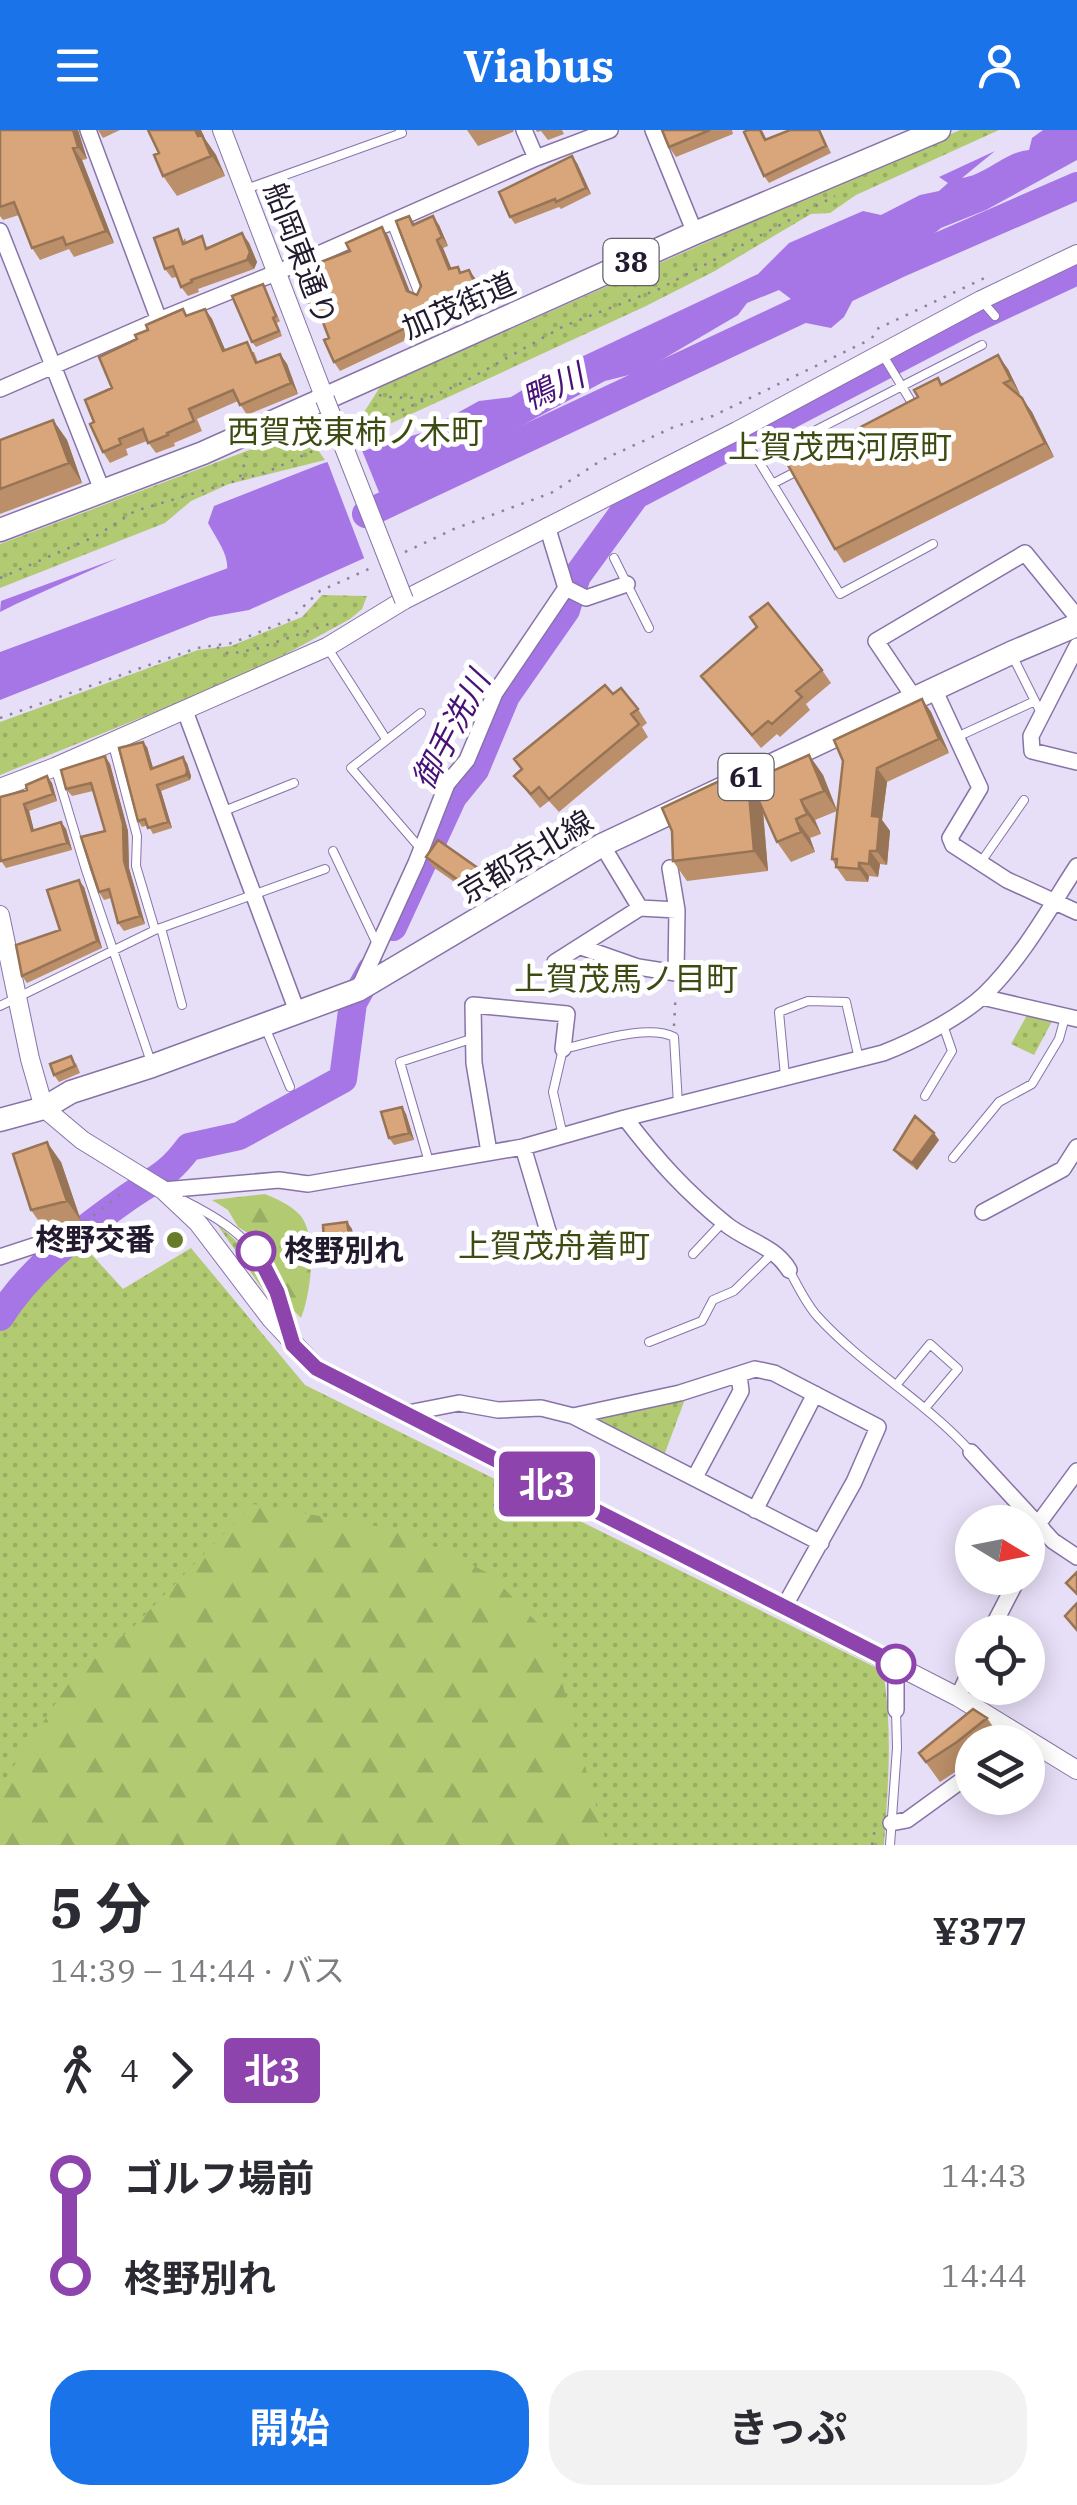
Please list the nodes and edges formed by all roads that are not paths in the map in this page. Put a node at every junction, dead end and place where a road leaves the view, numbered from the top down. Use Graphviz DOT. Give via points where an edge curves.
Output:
graph roads {
  1 [pos="88,130"];
  2 [pos="222,130"];
  3 [pos="400,130"];
  4 [pos="524,130"];
  5 [pos="610,130"];
  6 [pos="654,130"];
  7 [pos="940,130"];
  8 [pos="536,158"];
  9 [pos="246,189"];
  10 [pos="391,222"];
  11 [pos="0,231"];
  12 [pos="696,234"];
  13 [pos="1077,254"];
  14 [pos="278,272"];
  15 [pos="420,297"];
  16 [pos="981,300"];
  17 [pos="995,316"];
  18 [pos="158,320"];
  19 [pos="982,346"];
  20 [pos="881,352"];
  21 [pos="54,366"];
  22 [pos="904,386"];
  23 [pos="0,389"];
  24 [pos="325,399"];
  25 [pos="898,418"];
  26 [pos="737,432"];
  27 [pos="758,460"];
  28 [pos="810,464"];
  29 [pos="774,483"];
  30 [pos="102,490"];
  31 [pos="547,526"];
  32 [pos="0,530"];
  33 [pos="934,544"];
  34 [pos="614,558"];
  35 [pos="626,584"];
  36 [pos="566,588"];
  37 [pos="404,600"];
  38 [pos="1077,617"];
  39 [pos="1077,626"];
  40 [pos="648,628"];
  41 [pos="1077,646"];
  42 [pos="326,647"];
  43 [pos="1011,653"];
  44 [pos="1070,679"];
  45 [pos="924,694"];
  46 [pos="1038,708"];
  47 [pos="185,711"];
  48 [pos="421,713"];
  49 [pos="956,737"];
  50 [pos="386,739"];
  51 [pos="112,741"];
  52 [pos="1077,762"];
  53 [pos="55,767"];
  54 [pos="294,783"];
  55 [pos="0,788"];
  56 [pos="1024,800"];
  57 [pos="222,812"];
  58 [pos="602,845"];
  59 [pos="421,850"];
  60 [pos="333,852"];
  61 [pos="980,864"];
  62 [pos="1077,866"];
  63 [pos="670,868"];
  64 [pos="325,869"];
  65 [pos="253,897"];
  66 [pos="1053,902"];
  67 [pos="640,908"];
  68 [pos="677,910"];
  69 [pos="1077,912"];
  70 [pos="0,915"];
  71 [pos="158,929"];
  72 [pos="377,944"];
  73 [pos="581,947"];
  74 [pos="114,950"];
  75 [pos="555,962"];
  76 [pos="358,990"];
  77 [pos="18,996"];
  78 [pos="982,997"];
  79 [pos="182,1004"];
  80 [pos="0,1006"];
  81 [pos="298,1014"];
  82 [pos="1071,1017"];
  83 [pos="942,1022"];
  84 [pos="265,1026"];
  85 [pos="474,1038"];
  86 [pos="563,1049"];
  87 [pos="858,1058"];
  88 [pos="152,1066"];
  89 [pos="785,1076"];
  90 [pos="290,1087"];
  91 [pos="925,1096"];
  92 [pos="678,1104"];
  93 [pos="44,1108"];
  94 [pos="625,1118"];
  95 [pos="0,1120"];
  96 [pos="563,1136"];
  97 [pos="524,1147"];
  98 [pos="1077,1147"];
  99 [pos="488,1152"];
  100 [pos="952,1158"];
  101 [pos="430,1162"];
  102 [pos="164,1190"];
  103 [pos="983,1212"];
  104 [pos="724,1222"];
  105 [pos="73,1232"];
  106 [pos="591,1246"];
  107 [pos="774,1252"];
  108 [pos="693,1254"];
  109 [pos="0,1257"];
  110 [pos="789,1270"];
  111 [pos="649,1342"];
  112 [pos="293,1345"];
  113 [pos="740,1375"];
  114 [pos="897,1384"];
  115 [pos="815,1394"];
  116 [pos="926,1408"];
  117 [pos="408,1413"];
  118 [pos="573,1416"];
  119 [pos="971,1452"];
  120 [pos="1075,1476"];
  121 [pos="695,1477"];
  122 [pos="1020,1505"];
  123 [pos="754,1510"];
  124 [pos="1045,1519"];
  125 [pos="1045,1532"];
  126 [pos="821,1543"];
  127 [pos="1077,1557"];
  128 [pos="784,1607"];
  129 [pos="896,1664"];
  130 [pos="955,1695"];
  131 [pos="968,1705"];
  132 [pos="896,1710"];
  133 [pos="994,1725"];
  134 [pos="1045,1754"];
  135 [pos="1077,1770"];
  136 [pos="955,1785"];
  137 [pos="890,1823"];
  138 [pos="890,1845"];
  1 -- 18 [label="street"];
  2 -- 9 [label="street, 船岡東通り"];
  3 -- 9 [label="lane"];
  4 -- 8 [label="street"];
  5 -- 8 [label="street"];
  6 -- 12 [label="street"];
  7 -- 12 [label="main road, 加茂街道 / 38"];
  8 -- 10 [label="street"];
  9 -- 14 [label="street, 船岡東通り"];
  10 -- 14 [label="street"];
  10 -- 15 [label="lane"];
  11 -- 21 [label="street"];
  12 -- 24 [label="main road, 加茂街道 / 38"];
  13 -- 16 [label="street"];
  14 -- 18 [label="street"];
  14 -- 24 [label="street, 船岡東通り"];
  16 -- 17 [label="lane"];
  16 -- 20 [label="street"];
  18 -- 21 [label="street"];
  19 -- 22 [label="lane"];
  20 -- 22 [label="lane"];
  20 -- 26 [label="street"];
  21 -- 23 [label="street"];
  21 -- 30 [label="street"];
  22 -- 25 [label="lane" via="915,409"];
  22 -- 27 [label="lane"];
  24 -- 30 [label="main road, 加茂街道 / 38"];
  24 -- 37 [label="street, 船岡東通り, bridge"];
  26 -- 27 [label="lane"];
  26 -- 31 [label="street"];
  27 -- 29 [label="lane"];
  28 -- 29 [label="lane"];
  29 -- 33 [label="lane" via="840,594"];
  30 -- 32 [label="main road, 加茂街道 / 38"];
  31 -- 36 [label="street"];
  31 -- 37 [label="street"];
  34 -- 35 [label="lane"];
  35 -- 36 [label="street" via="586,598"];
  35 -- 40 [label="lane"];
  36 -- 59 [label="street" via="496,693"];
  37 -- 42 [label="street"];
  38 -- 45 [label="street" via="1026,553 876,641"];
  39 -- 43 [label="main road, 京都京北線 / 61"];
  41 -- 44 [label="street"];
  42 -- 47 [label="street"];
  42 -- 50 [label="lane"];
  43 -- 45 [label="main road, 京都京北線 / 61"];
  43 -- 46 [label="lane"];
  44 -- 46 [label="street"];
  45 -- 49 [label="street"];
  45 -- 58 [label="main road, 京都京北線 / 61"];
  46 -- 49 [label="lane"];
  46 -- 52 [label="street" via="1032,751"];
  47 -- 51 [label="street"];
  47 -- 57 [label="street"];
  48 -- 50 [label="lane"];
  49 -- 61 [label="street" via="980,788 950,838"];
  50 -- 59 [label="lane" via="350,768"];
  51 -- 53 [label="street"];
  51 -- 71 [label="lane" via="137,836 136,866"];
  53 -- 55 [label="street"];
  53 -- 74 [label="lane"];
  54 -- 57 [label="lane"];
  56 -- 61 [label="lane"];
  57 -- 65 [label="street"];
  58 -- 67 [label="street"];
  58 -- 76 [label="main road, 京都京北線 / 61"];
  59 -- 72 [label="street"];
  60 -- 72 [label="lane"];
  61 -- 66 [label="street"];
  62 -- 66 [label="street"];
  63 -- 68 [label="street"];
  64 -- 65 [label="lane"];
  65 -- 71 [label="lane"];
  65 -- 81 [label="street"];
  66 -- 69 [label="street"];
  66 -- 78 [label="street"];
  67 -- 68 [label="street"];
  67 -- 73 [label="street"];
  68 -- 73 [label="street" via="676,972"];
  70 -- 77 [label="street"];
  71 -- 74 [label="lane"];
  71 -- 79 [label="lane"];
  72 -- 76 [label="street"];
  73 -- 75 [label="street"];
  74 -- 77 [label="lane"];
  74 -- 88 [label="lane"];
  76 -- 81 [label="main road, 京都京北線 / 61"];
  77 -- 80 [label="lane"];
  77 -- 93 [label="street"];
  78 -- 82 [label="street"];
  78 -- 83 [label="street"];
  81 -- 84 [label="main road, 京都京北線 / 61"];
  82 -- 100 [label="lane" via="1032,1084 999,1102"];
  83 -- 87 [label="street" via="909,1043"];
  83 -- 91 [label="lane" via="952,1050"];
  84 -- 88 [label="main road, 京都京北線 / 61"];
  84 -- 90 [label="lane"];
  85 -- 86 [label="street" via="473,1005 567,1014"];
  85 -- 99 [label="street"];
  85 -- 101 [label="lane" via="400,1062"];
  86 -- 92 [label="lane" via="664,1032 674,1037"];
  86 -- 96 [label="lane" via="553,1092"];
  87 -- 89 [label="street"];
  87 -- 89 [label="lane" via="846,1002 808,1001 779,1012"];
  88 -- 93 [label="main road, 京都京北線 / 61" via="71,1092"];
  89 -- 92 [label="street"];
  92 -- 94 [label="street"];
  93 -- 95 [label="main road, 京都京北線 / 61"];
  93 -- 102 [label="street"];
  94 -- 96 [label="street"];
  94 -- 104 [label="street" via="672,1178"];
  96 -- 97 [label="street"];
  97 -- 99 [label="street"];
  97 -- 106 [label="street" via="554,1251"];
  98 -- 103 [label="street" via="1063,1169"];
  99 -- 101 [label="street"];
  101 -- 102 [label="street" via="308,1184 279,1180"];
  102 -- 112 [label="street" via="198,1223"];
  102 -- 112 [label="lane" via="242,1234 277,1292"];
  104 -- 107 [label="street"];
  104 -- 108 [label="lane"];
  105 -- 109 [label="street"];
  107 -- 110 [label="street"];
  107 -- 111 [label="lane" via="734,1291 713,1300 702,1321"];
  110 -- 114 [label="lane" via="816,1315"];
  112 -- 117 [label="street" via="316,1368"];
  113 -- 115 [label="street" via="774,1373"];
  113 -- 118 [label="street"];
  113 -- 121 [label="street" via="741,1391"];
  114 -- 116 [label="lane"];
  114 -- 116 [label="lane" via="930,1344 958,1369"];
  115 -- 123 [label="street"];
  115 -- 126 [label="street" via="878,1428"];
  116 -- 119 [label="lane"];
  117 -- 118 [label="street" via="459,1403"];
  117 -- 128 [label="street"];
  118 -- 121 [label="street"];
  119 -- 122 [label="street"];
  120 -- 124 [label="street"];
  121 -- 123 [label="street"];
  123 -- 126 [label="street"];
  125 -- 127 [label="street"];
  126 -- 128 [label="street"];
  128 -- 129 [label="street"];
  129 -- 130 [label="street"];
  129 -- 132 [label="street"];
  131 -- 133 [label="street"];
  132 -- 137 [label="lane"];
  134 -- 135 [label="street"];
  136 -- 137 [label="street" via="907,1820"];
  137 -- 138 [label="lane"];
}
